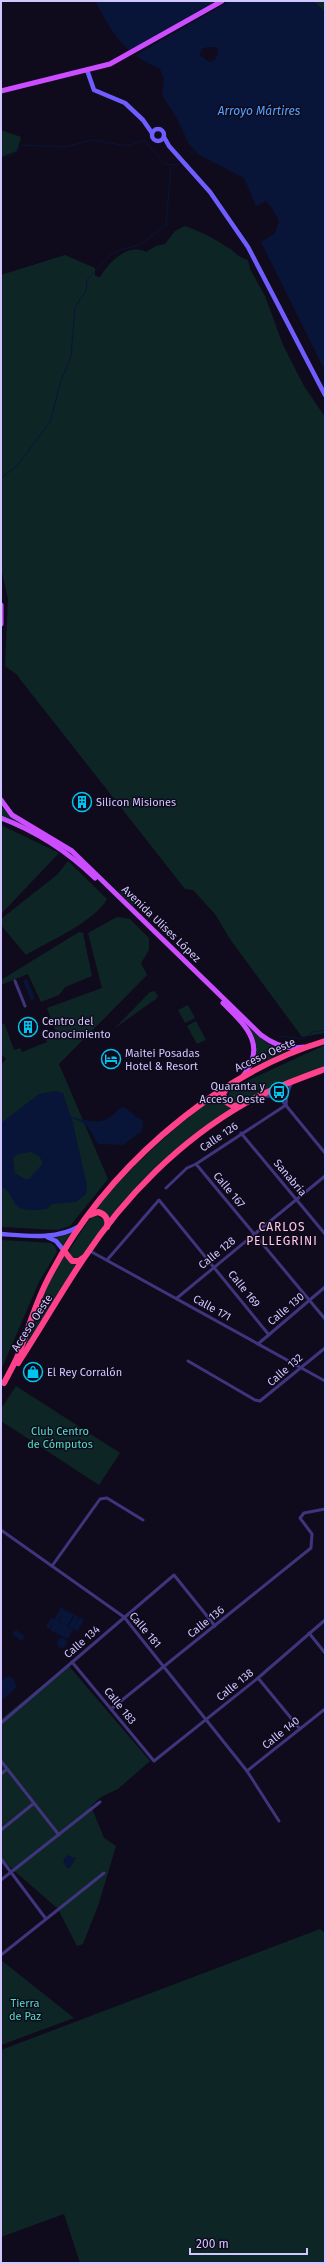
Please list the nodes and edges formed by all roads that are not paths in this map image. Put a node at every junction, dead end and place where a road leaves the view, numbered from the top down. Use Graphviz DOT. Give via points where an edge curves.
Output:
graph roads {
  1 [pos="222,1"];
  2 [pos="87,70"];
  3 [pos="1,91"];
  4 [pos="154,131"];
  5 [pos="162,139"];
  6 [pos="325,395"];
  7 [pos="1,605"];
  8 [pos="1,624"];
  9 [pos="1,800"];
  10 [pos="1,818"];
  11 [pos="15,981"];
  12 [pos="25,1006"];
  13 [pos="325,1041"];
  14 [pos="312,1045"];
  15 [pos="325,1069"];
  16 [pos="243,1076"];
  17 [pos="293,1081"];
  18 [pos="229,1084"];
  19 [pos="260,1096"];
  20 [pos="244,1104"];
  21 [pos="286,1105"];
  22 [pos="241,1133"];
  23 [pos="325,1153"];
  24 [pos="196,1164"];
  25 [pos="325,1176"];
  26 [pos="166,1188"];
  27 [pos="296,1200"];
  28 [pos="89,1216"];
  29 [pos="82,1225"];
  30 [pos="107,1227"];
  31 [pos="1,1234"];
  32 [pos="255,1234"];
  33 [pos="325,1234"];
  34 [pos="43,1236"];
  35 [pos="90,1251"];
  36 [pos="65,1252"];
  37 [pos="85,1257"];
  38 [pos="107,1260"];
  39 [pos="214,1267"];
  40 [pos="325,1287"];
  41 [pos="177,1298"];
  42 [pos="310,1300"];
  43 [pos="325,1319"];
  44 [pos="269,1335"];
  45 [pos="258,1344"];
  46 [pos="325,1348"];
  47 [pos="188,1361"];
  48 [pos="301,1368"];
  49 [pos="325,1381"];
  50 [pos="3,1385"];
  51 [pos="325,1509"];
  52 [pos="143,1520"];
  53 [pos="1,1530"];
  54 [pos="52,1566"];
  55 [pos="124,1617"];
  56 [pos="325,1620"];
  57 [pos="215,1626"];
  58 [pos="309,1633"];
  59 [pos="325,1653"];
  60 [pos="72,1662"];
  61 [pos="164,1667"];
  62 [pos="258,1678"];
  63 [pos="111,1709"];
  64 [pos="325,1709"];
  65 [pos="206,1720"];
  66 [pos="1,1724"];
  67 [pos="300,1729"];
  68 [pos="1,1761"];
  69 [pos="154,1761"];
  70 [pos="7,1769"];
  71 [pos="247,1771"];
  72 [pos="1,1774"];
  73 [pos="100,1802"];
  74 [pos="33,1804"];
  75 [pos="279,1821"];
  76 [pos="1,1830"];
  77 [pos="59,1835"];
  78 [pos="1,1859"];
  79 [pos="11,1872"];
  80 [pos="104,1873"];
  81 [pos="1,1880"];
  82 [pos="46,1919"];
  83 [pos="1,1955"];
  1 -- 2 [label="main road" via="122,59"];
  2 -- 3 [label="main road"];
  2 -- 4 [label="main road" via="94,90 125,103"];
  4 -- 5 [label="main road" via="153,138"];
  4 -- 5 [label="main road" via="162,130"];
  5 -- 6 [label="main road" via="215,198 248,247"];
  7 -- 8 [label="main road"];
  9 -- 14 [label="main road, Avenida Ulises López" via="12,815 72,851 261,1035 274,1044 289,1048"];
  10 -- 16 [label="main road, Avenida Ulises López" via="70,854 244,1024 254,1051 251,1065"];
  11 -- 12 [label="street"];
  13 -- 14 [label="highway, Acceso Oeste"];
  14 -- 16 [label="highway, Acceso Oeste" via="273,1060"];
  15 -- 17 [label="highway, Acceso Oeste"];
  16 -- 18 [label="highway, Acceso Oeste"];
  17 -- 19 [label="highway, Acceso Oeste"];
  17 -- 21 [label="street" via="287,1094"];
  18 -- 20 [label="highway" via="223,1094 226,1102 233,1106"];
  18 -- 28 [label="highway, Acceso Oeste" via="150,1148 110,1188"];
  19 -- 20 [label="highway, Acceso Oeste"];
  19 -- 21 [label="street" via="274,1095"];
  20 -- 30 [label="highway, Acceso Oeste" via="174,1154 130,1197"];
  21 -- 22 [label="street, Calle 126"];
  21 -- 23 [label="street"];
  22 -- 24 [label="street, Calle 126"];
  22 -- 27 [label="street, Sanabria"];
  24 -- 26 [label="street, Calle 126" via="187,1168"];
  24 -- 32 [label="street, Calle 167"];
  25 -- 27 [label="street, Calle 128"];
  27 -- 32 [label="street, Calle 128"];
  27 -- 33 [label="street, Sanabria"];
  28 -- 29 [label="highway, Acceso Oeste"];
  28 -- 30 [label="highway" via="98,1212 104,1215"];
  29 -- 34 [label="main road" via="65,1233"];
  29 -- 36 [label="highway, Acceso Oeste"];
  30 -- 35 [label="highway, Acceso Oeste"];
  31 -- 34 [label="main road"];
  32 -- 39 [label="street, Calle 128"];
  32 -- 42 [label="street, Calle 167"];
  34 -- 36 [label="main road" via="56,1241"];
  35 -- 37 [label="highway, Acceso Oeste"];
  35 -- 38 [label="street, Calle 171"];
  36 -- 37 [label="highway" via="68,1258 74,1261"];
  36 -- 50 [label="highway, Acceso Oeste" via="46,1283 21,1349"];
  37 -- 50 [label="highway, Acceso Oeste"];
  38 -- 39 [label="street, Calle 169" via="159,1200"];
  38 -- 41 [label="street, Calle 171"];
  39 -- 41 [label="street, Calle 128"];
  39 -- 44 [label="street, Calle 169"];
  40 -- 42 [label="street, Calle 130"];
  41 -- 45 [label="street, Calle 171"];
  42 -- 43 [label="street, Calle 167"];
  42 -- 44 [label="street, Calle 130"];
  44 -- 45 [label="street, Calle 130"];
  45 -- 48 [label="street, Calle 171"];
  46 -- 48 [label="street, Calle 132"];
  47 -- 48 [label="street, Calle 132" via="255,1400 264,1400"];
  48 -- 49 [label="street, Calle 171"];
  51 -- 57 [label="street, Calle 136" via="304,1513 300,1518 312,1534 311,1548"];
  52 -- 54 [label="street" via="107,1498 100,1499"];
  53 -- 54 [label="street, Calle 181"];
  54 -- 55 [label="street, Calle 181"];
  55 -- 57 [label="street, Calle 134" via="174,1575"];
  55 -- 60 [label="street, Calle 134"];
  55 -- 61 [label="street, Calle 181"];
  56 -- 58 [label="street, Calle 138"];
  57 -- 61 [label="street, Calle 136"];
  58 -- 59 [label="street"];
  58 -- 62 [label="street, Calle 138"];
  60 -- 63 [label="street, Calle 183"];
  60 -- 66 [label="street, Calle 134"];
  61 -- 63 [label="street, Calle 136"];
  61 -- 65 [label="street, Calle 181"];
  62 -- 65 [label="street, Calle 138"];
  62 -- 67 [label="street"];
  63 -- 69 [label="street, Calle 183"];
  64 -- 67 [label="street, Calle 140"];
  65 -- 69 [label="street, Calle 138"];
  65 -- 71 [label="street, Calle 181"];
  67 -- 71 [label="street, Calle 140"];
  68 -- 70 [label="street"];
  70 -- 72 [label="street"];
  70 -- 74 [label="street"];
  71 -- 75 [label="street, Calle 181"];
  73 -- 77 [label="street"];
  74 -- 76 [label="street"];
  74 -- 77 [label="street"];
  77 -- 79 [label="street"];
  78 -- 79 [label="street"];
  79 -- 81 [label="street"];
  79 -- 82 [label="street"];
  80 -- 82 [label="street"];
  82 -- 83 [label="street"];
}
